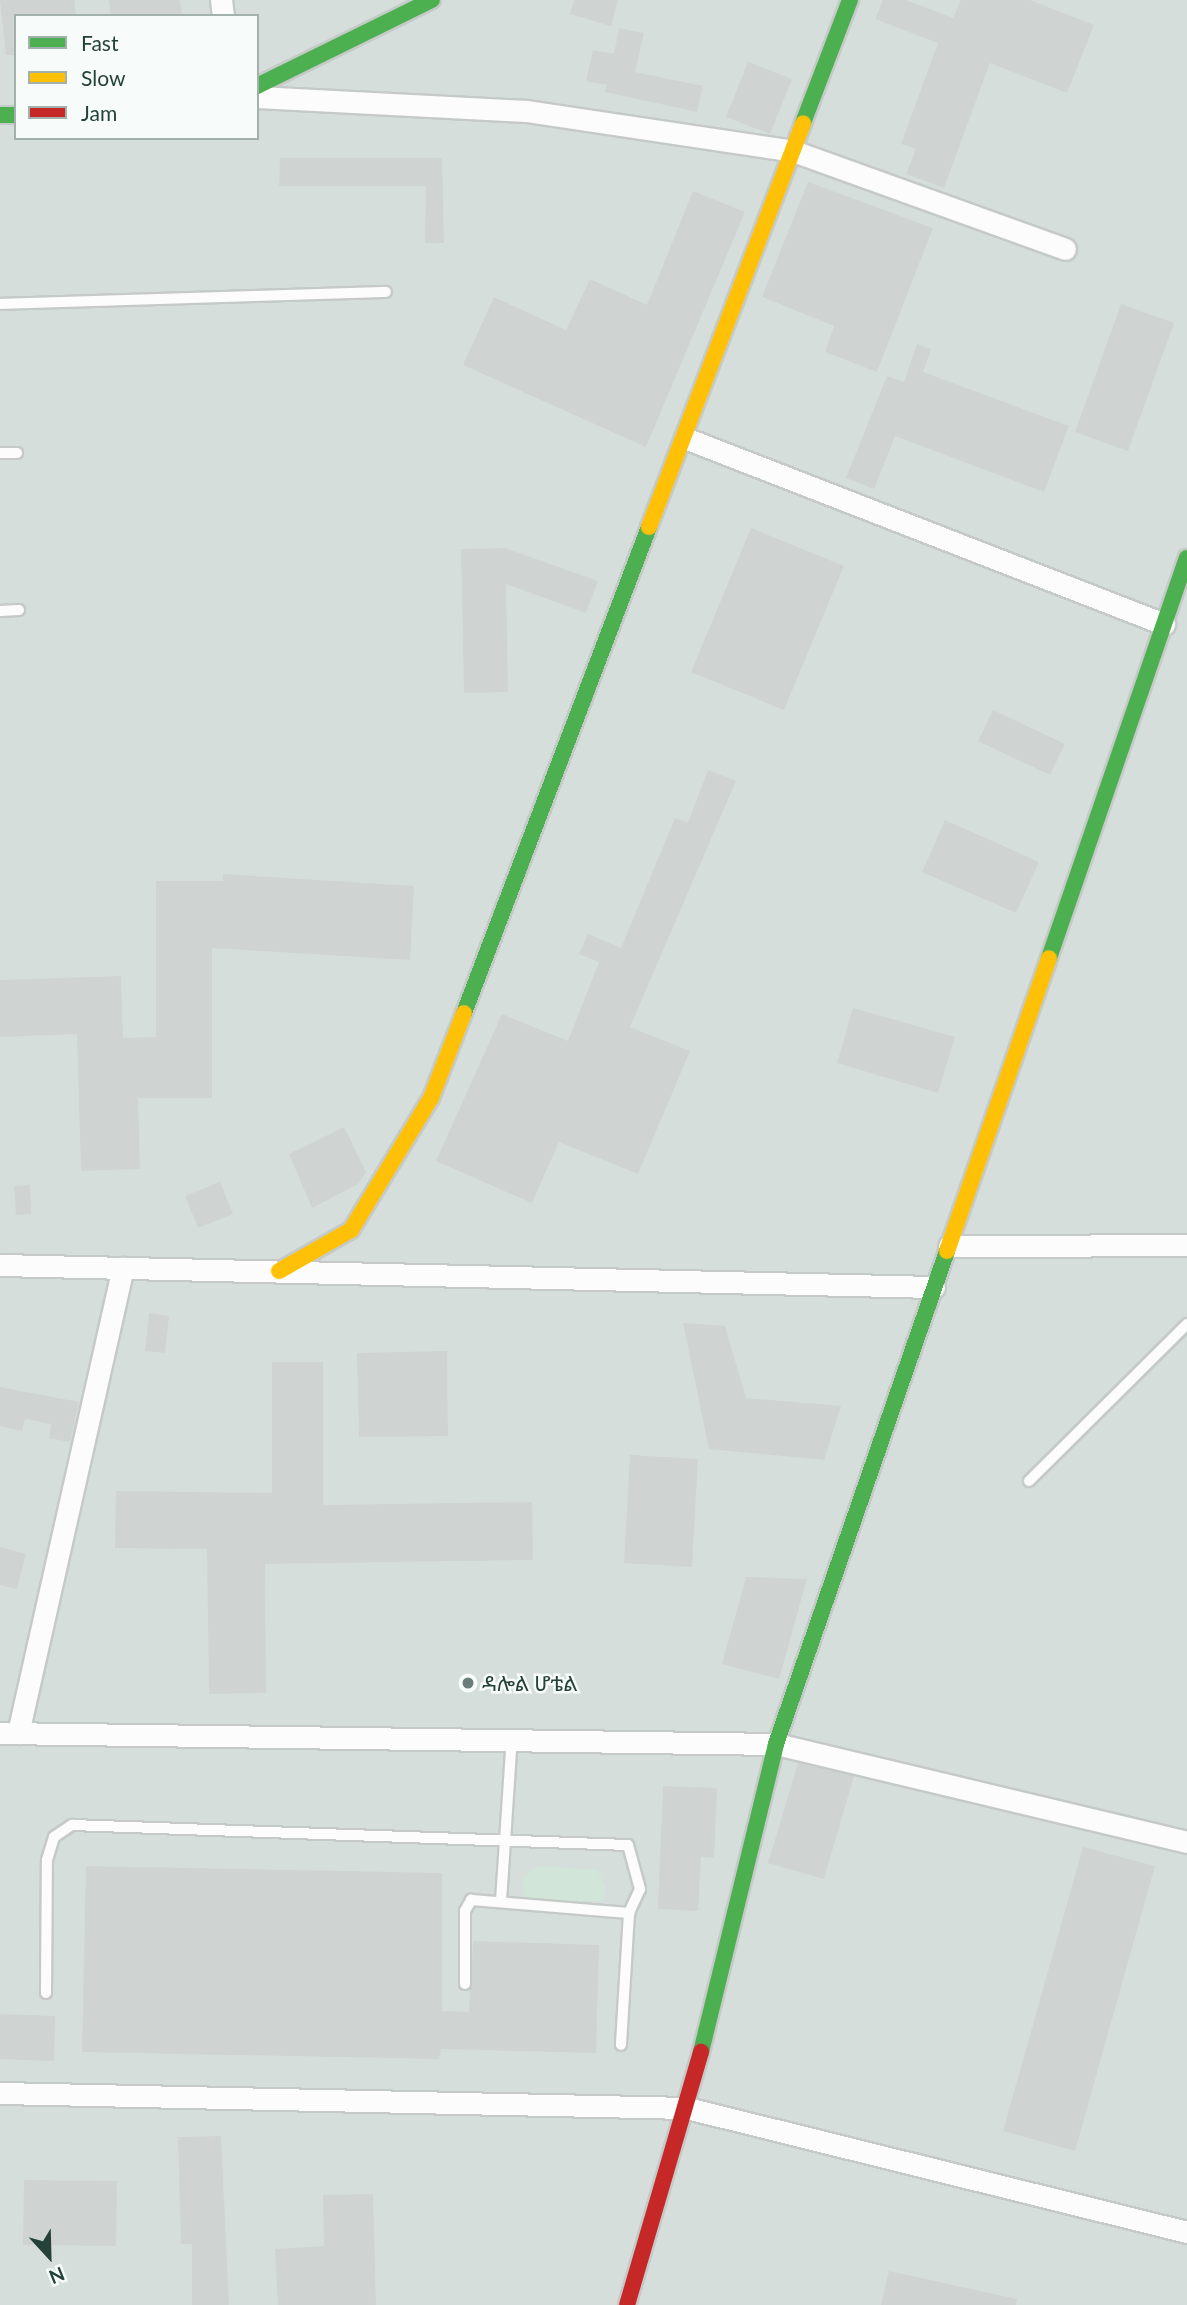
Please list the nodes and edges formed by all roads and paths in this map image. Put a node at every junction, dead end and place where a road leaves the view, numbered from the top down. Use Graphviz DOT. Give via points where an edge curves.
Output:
graph roads {
  1 [pos="432,0"];
  2 [pos="850,0"];
  3 [pos="259,85"];
  4 [pos="259,97"];
  5 [pos="793,151"];
  6 [pos="1065,249"];
  7 [pos="386,292"];
  8 [pos="0,304"];
  9 [pos="685,438"];
  10 [pos="0,453"];
  11 [pos="17,453"];
  12 [pos="1187,558"];
  13 [pos="19,610"];
  14 [pos="0,611"];
  15 [pos="1164,624"];
  16 [pos="1187,1245"];
  17 [pos="949,1246"];
  18 [pos="0,1265"];
  19 [pos="123,1268"];
  20 [pos="279,1271"];
  21 [pos="934,1287"];
  22 [pos="1187,1324"];
  23 [pos="1029,1481"];
  24 [pos="9,1733"];
  25 [pos="512,1737"];
  26 [pos="776,1744"];
  27 [pos="509,1838"];
  28 [pos="1187,1842"];
  29 [pos="501,1901"];
  30 [pos="629,1913"];
  31 [pos="465,1984"];
  32 [pos="46,1993"];
  33 [pos="621,2045"];
  34 [pos="0,2093"];
  35 [pos="687,2108"];
  36 [pos="1187,2232"];
  37 [pos="627,2305"];
  1 -- 3 [label="street"];
  2 -- 5 [label="street"];
  4 -- 5 [label="street" via="526,111"];
  5 -- 6 [label="street"];
  5 -- 9 [label="street"];
  7 -- 8 [label="lane"];
  9 -- 15 [label="street"];
  9 -- 20 [label="street" via="431,1098 351,1230"];
  10 -- 11 [label="lane"];
  12 -- 15 [label="street"];
  13 -- 14 [label="lane"];
  15 -- 17 [label="street"];
  16 -- 17 [label="street"];
  17 -- 21 [label="street"];
  18 -- 19 [label="street"];
  19 -- 20 [label="street"];
  19 -- 24 [label="street"];
  20 -- 21 [label="street"];
  21 -- 26 [label="street"];
  22 -- 23 [label="lane"];
  24 -- 25 [label="street"];
  25 -- 26 [label="street"];
  25 -- 27 [label="lane"];
  26 -- 28 [label="street"];
  26 -- 35 [label="street"];
  27 -- 29 [label="lane"];
  27 -- 30 [label="lane" via="628,1845 640,1889"];
  27 -- 32 [label="lane" via="72,1825 54,1837 47,1860"];
  29 -- 30 [label="lane"];
  29 -- 31 [label="lane" via="467,1905"];
  30 -- 33 [label="lane"];
  34 -- 35 [label="street"];
  35 -- 36 [label="street"];
  35 -- 37 [label="street"];
}
